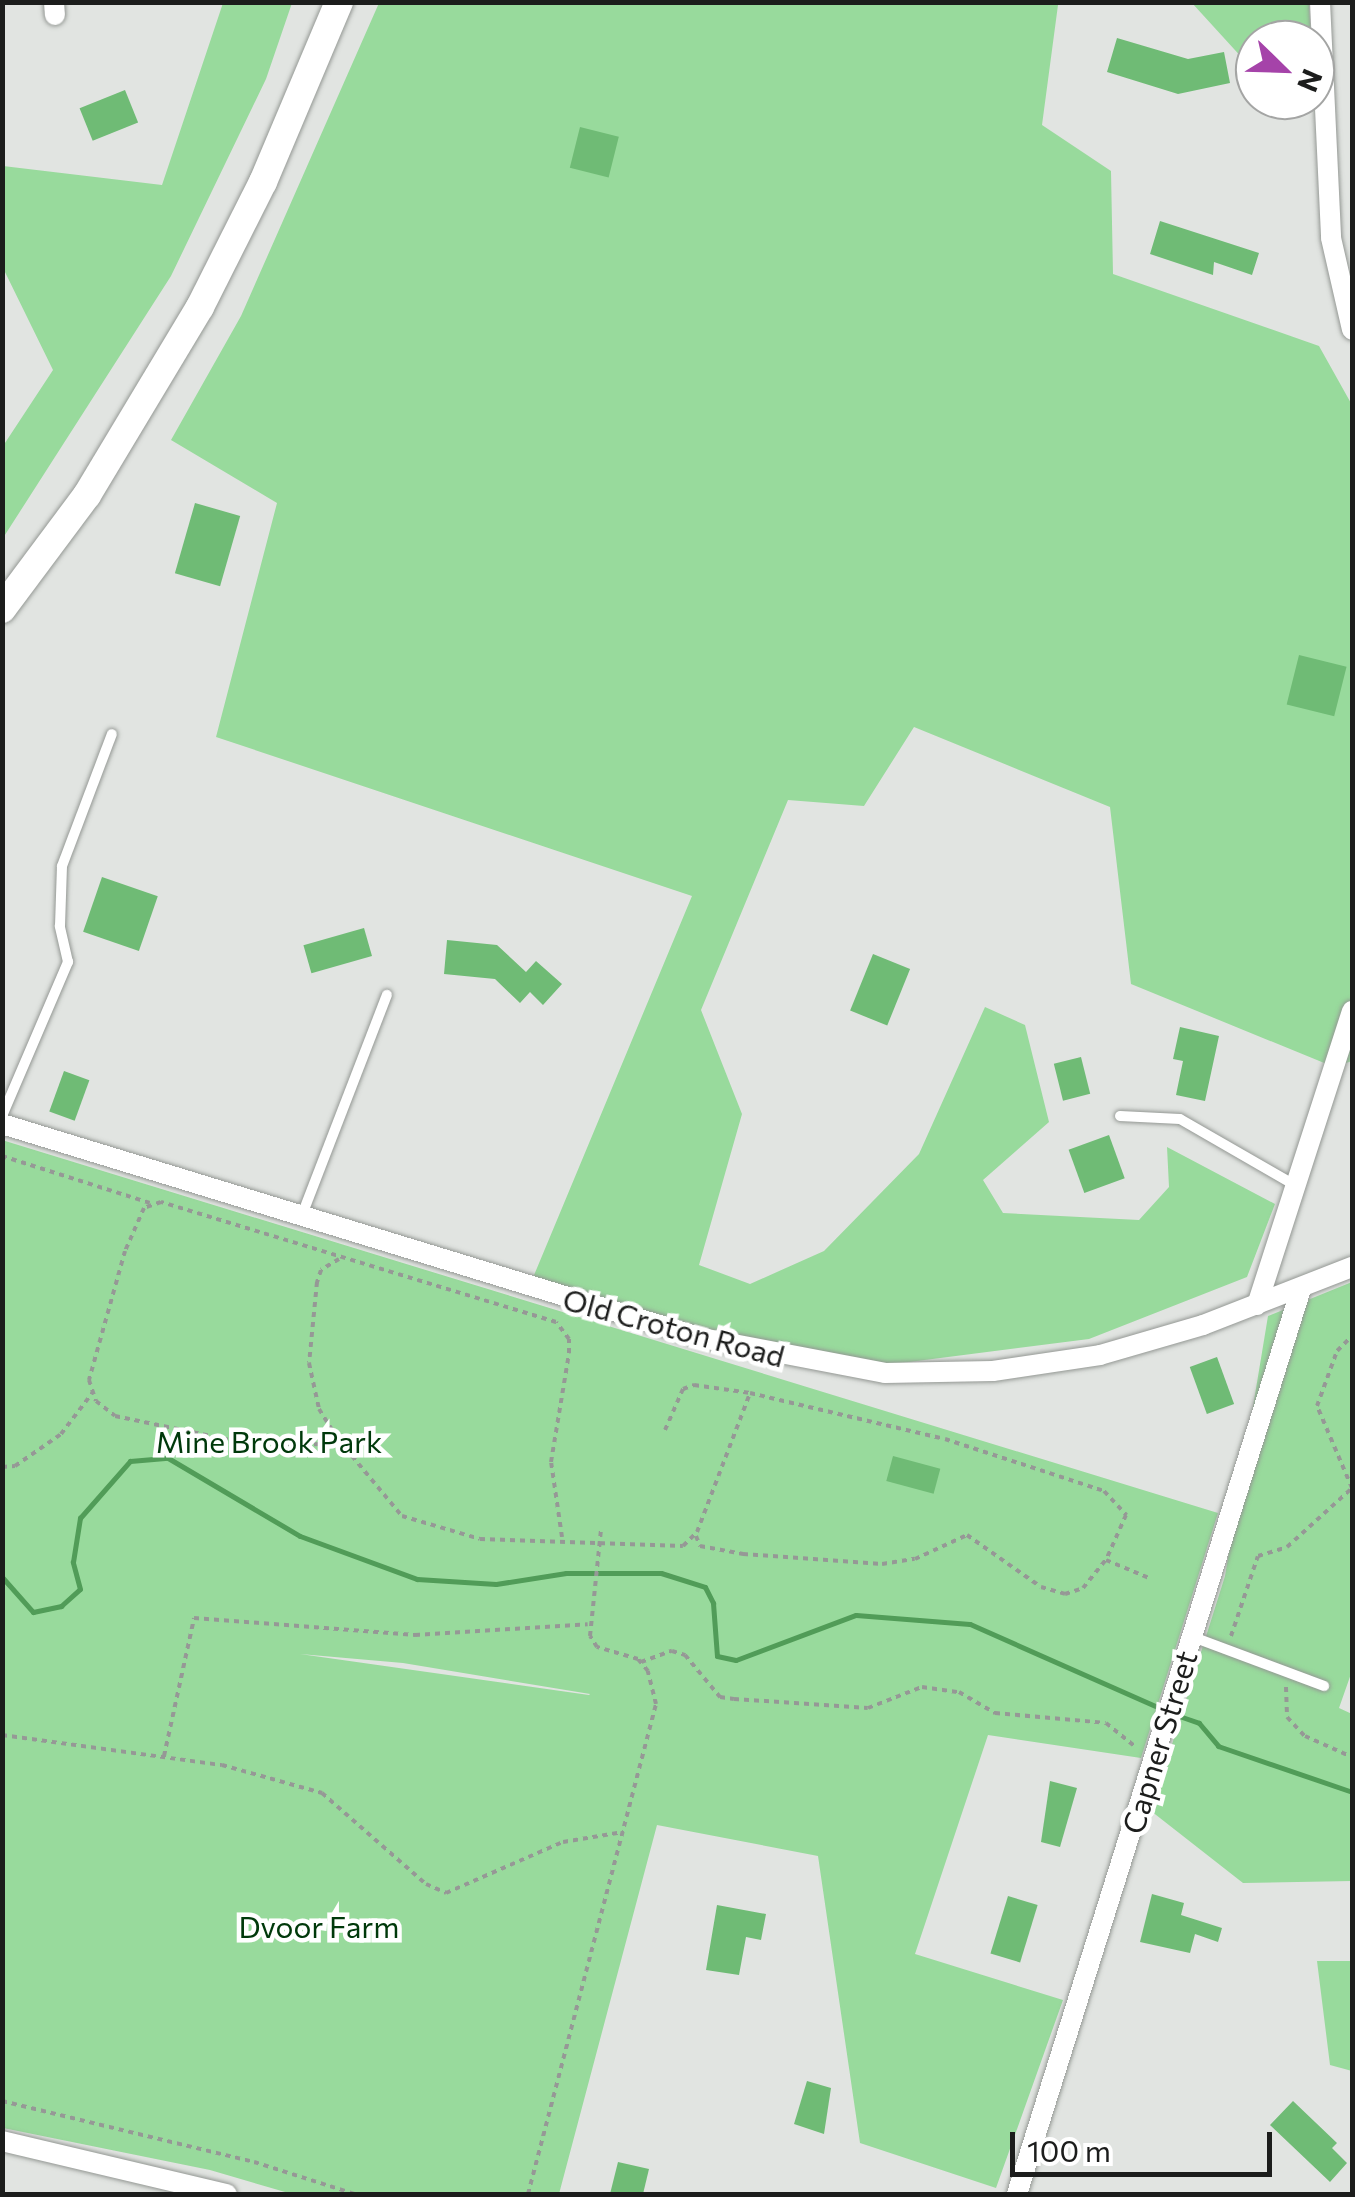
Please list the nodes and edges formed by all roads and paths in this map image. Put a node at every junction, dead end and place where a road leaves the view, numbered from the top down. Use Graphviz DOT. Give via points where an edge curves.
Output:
graph roads {
  1 [pos="339,2"];
  2 [pos="1320,2"];
  3 [pos="1352,330"];
  4 [pos="2,609"];
  5 [pos="112,734"];
  6 [pos="387,995"];
  7 [pos="1352,1011"];
  8 [pos="2,1116"];
  9 [pos="1120,1116"];
  10 [pos="2,1124"];
  11 [pos="2,1156"];
  12 [pos="1296,1185"];
  13 [pos="152,1204"];
  14 [pos="301,1216"];
  15 [pos="339,1259"];
  16 [pos="1352,1267"];
  17 [pos="1301,1289"];
  18 [pos="1257,1305"];
  19 [pos="1352,1336"];
  20 [pos="93,1392"];
  21 [pos="750,1393"];
  22 [pos="665,1430"];
  23 [pos="344,1449"];
  24 [pos="2,1467"];
  25 [pos="1352,1488"];
  26 [pos="601,1529"];
  27 [pos="697,1532"];
  28 [pos="562,1537"];
  29 [pos="598,1540"];
  30 [pos="1106,1560"];
  31 [pos="1149,1578"];
  32 [pos="588,1624"];
  33 [pos="1192,1637"];
  34 [pos="1226,1650"];
  35 [pos="641,1662"];
  36 [pos="1286,1672"];
  37 [pos="1324,1686"];
  38 [pos="2,1735"];
  39 [pos="1154,1755"];
  40 [pos="1352,1756"];
  41 [pos="164,1758"];
  42 [pos="623,1832"];
  43 [pos="2,2101"];
  44 [pos="2,2142"];
  45 [pos="227,2194"];
  46 [pos="355,2194"];
  47 [pos="528,2194"];
  48 [pos="1017,2194"];
  1 -- 4 [label="main road" via="287,130 200,307 87,494"];
  2 -- 3 [label="street" via="1327,205"];
  5 -- 8 [label="lane" via="62,866 60,926 68,962"];
  6 -- 14 [label="lane"];
  7 -- 12 [label="street"];
  9 -- 12 [label="lane" via="1180,1119"];
  10 -- 14 [label="street, Old Croton Road"];
  11 -- 13 [label="path"];
  12 -- 18 [label="street"];
  13 -- 15 [label="path"];
  13 -- 20 [label="path" via="136,1219 125,1252 94,1354"];
  14 -- 18 [label="street, Old Croton Road" via="713,1341 885,1373 1046,1366"];
  15 -- 23 [label="path" via="321,1270 317,1282 309,1363 320,1410"];
  15 -- 28 [label="path" via="549,1319 563,1329 568,1370 550,1462"];
  16 -- 17 [label="street, Old Croton Road"];
  17 -- 18 [label="street, Old Croton Road"];
  17 -- 33 [label="street, Capner Street"];
  19 -- 25 [label="path" via="1337,1351 1316,1406"];
  20 -- 23 [label="path" via="115,1416 149,1426 254,1445"];
  20 -- 24 [label="path" via="61,1434 16,1466"];
  21 -- 22 [label="path" via="694,1384 683,1389"];
  21 -- 27 [label="path"];
  21 -- 30 [label="path" via="911,1430 1104,1492 1126,1515"];
  23 -- 28 [label="path" via="402,1516 508,1543"];
  25 -- 34 [label="path" via="1287,1547 1258,1556"];
  26 -- 29 [label="path"];
  27 -- 29 [label="path" via="683,1546"];
  27 -- 30 [label="path" via="700,1546 743,1554 882,1564 915,1559 967,1535 1041,1587 1066,1594 1083,1588"];
  28 -- 29 [label="path"];
  29 -- 32 [label="path"];
  30 -- 31 [label="path"];
  32 -- 35 [label="path" via="597,1647"];
  32 -- 41 [label="path" via="415,1636 194,1618"];
  33 -- 34 [label="lane"];
  33 -- 39 [label="street, Capner Street"];
  34 -- 36 [label="lane"];
  35 -- 39 [label="path" via="672,1651 685,1655 720,1697 734,1699 868,1708 922,1686 959,1692 995,1713 1106,1724"];
  35 -- 42 [label="path" via="656,1704"];
  36 -- 37 [label="lane"];
  36 -- 40 [label="path" via="1287,1718 1304,1736"];
  38 -- 41 [label="path"];
  39 -- 48 [label="street, Capner Street"];
  41 -- 42 [label="path" via="271,1775 322,1793 426,1884 446,1893 563,1842"];
  42 -- 47 [label="path"];
  43 -- 46 [label="path" via="254,2162"];
  44 -- 45 [label="street"];
}
